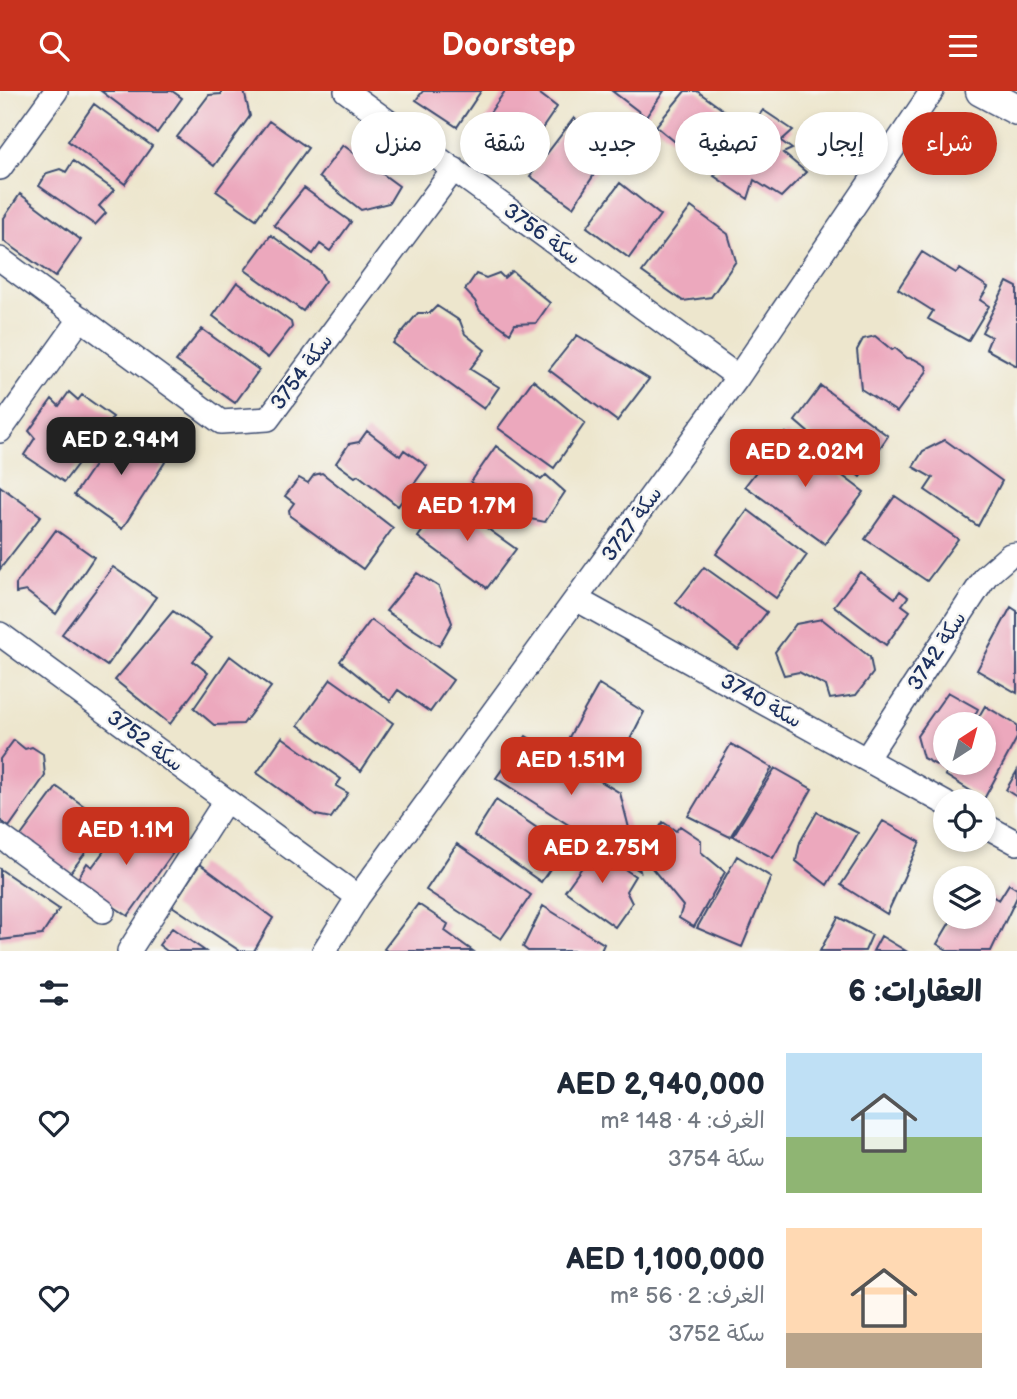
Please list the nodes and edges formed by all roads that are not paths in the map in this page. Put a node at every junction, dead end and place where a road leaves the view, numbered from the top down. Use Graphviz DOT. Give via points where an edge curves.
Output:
graph roads {
  1 [pos="56,91"];
  2 [pos="346,91"];
  3 [pos="932,91"];
  4 [pos="981,91"];
  5 [pos="1017,110"];
  6 [pos="0,168"];
  7 [pos="454,169"];
  8 [pos="0,259"];
  9 [pos="81,319"];
  10 [pos="738,377"];
  11 [pos="0,431"];
  12 [pos="1017,554"];
  13 [pos="576,599"];
  14 [pos="0,635"];
  15 [pos="866,759"];
  16 [pos="933,796"];
  17 [pos="226,800"];
  18 [pos="996,832"];
  19 [pos="0,836"];
  20 [pos="1017,843"];
  21 [pos="358,897"];
  22 [pos="103,911"];
  23 [pos="129,951"];
  24 [pos="324,951"];
  1 -- 6 [label="street"];
  2 -- 7 [label="street, سكة 3756"];
  3 -- 10 [label="street, سكة 3727"];
  4 -- 5 [label="street"];
  7 -- 9 [label="street, سكة 3754" via="268,419 221,422"];
  7 -- 10 [label="street, سكة 3756"];
  8 -- 9 [label="street, سكة 3754"];
  9 -- 11 [label="street"];
  10 -- 13 [label="street, سكة 3727"];
  12 -- 15 [label="street, سكة 3742" via="986,576"];
  13 -- 15 [label="street, سكة 3740"];
  13 -- 21 [label="street, سكة 3727"];
  14 -- 17 [label="street, سكة 3752"];
  15 -- 16 [label="street, سكة 3740"];
  17 -- 21 [label="street, سكة 3752"];
  17 -- 23 [label="street"];
  18 -- 20 [label="street"];
  19 -- 22 [label="street"];
  21 -- 24 [label="street, سكة 3727"];
}
